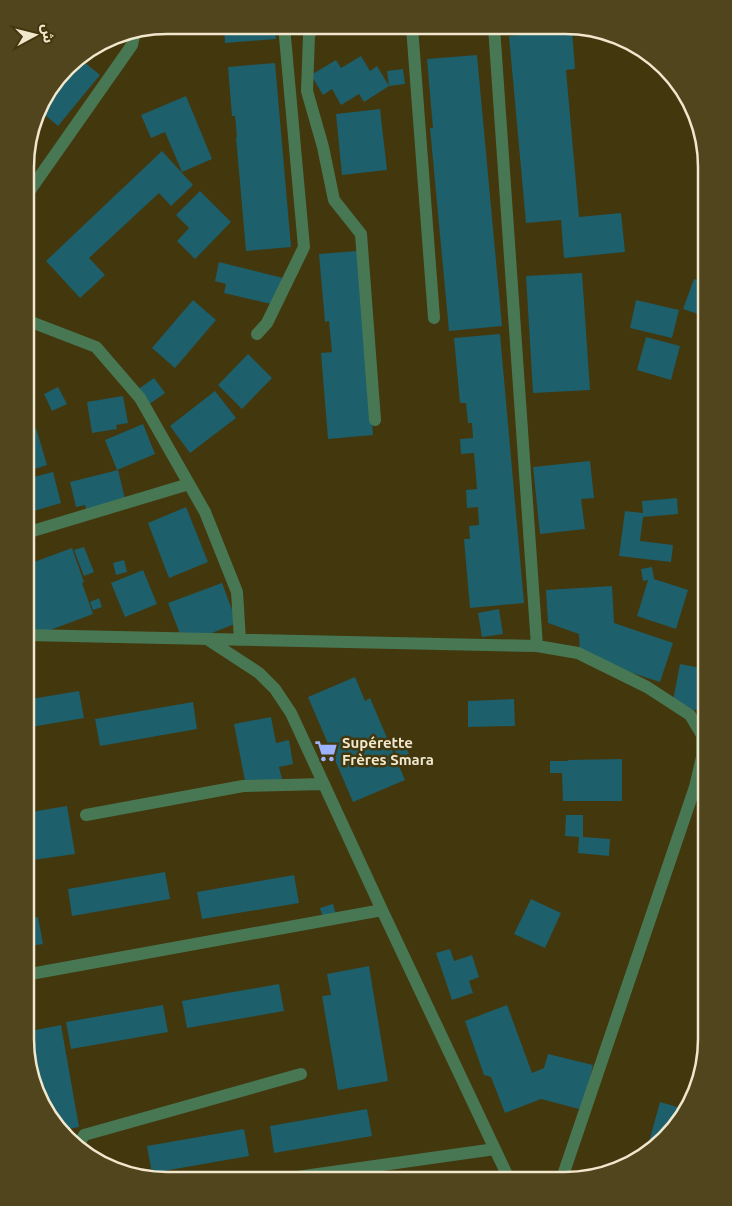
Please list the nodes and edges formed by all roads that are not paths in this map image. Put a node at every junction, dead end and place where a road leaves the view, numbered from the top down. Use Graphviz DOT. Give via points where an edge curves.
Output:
graph roads {
  1 [pos="285,34"];
  2 [pos="310,34"];
  3 [pos="413,34"];
  4 [pos="494,34"];
  5 [pos="134,38"];
  6 [pos="34,185"];
  7 [pos="434,318"];
  8 [pos="34,323"];
  9 [pos="257,334"];
  10 [pos="375,420"];
  11 [pos="189,484"];
  12 [pos="34,531"];
  13 [pos="34,635"];
  14 [pos="207,639"];
  15 [pos="240,640"];
  16 [pos="536,646"];
  17 [pos="698,728"];
  18 [pos="698,778"];
  19 [pos="324,784"];
  20 [pos="86,815"];
  21 [pos="382,910"];
  22 [pos="34,973"];
  23 [pos="301,1074"];
  24 [pos="81,1140"];
  25 [pos="495,1149"];
  26 [pos="333,1172"];
  27 [pos="506,1172"];
  28 [pos="564,1172"];
  1 -- 9 [label="street" via="304,247 267,323"];
  2 -- 10 [label="street" via="307,91 334,200 361,234"];
  3 -- 7 [label="street"];
  4 -- 16 [label="street"];
  5 -- 6 [label="street"];
  8 -- 11 [label="street" via="96,347 140,398"];
  11 -- 12 [label="street"];
  11 -- 15 [label="street" via="205,512 237,592"];
  13 -- 14 [label="street"];
  14 -- 15 [label="street"];
  14 -- 19 [label="street" via="259,673 275,689 291,713"];
  15 -- 16 [label="street"];
  16 -- 17 [label="street" via="578,653 647,687 690,715"];
  18 -- 28 [label="street"];
  19 -- 20 [label="street" via="243,786"];
  19 -- 21 [label="street"];
  21 -- 22 [label="street"];
  21 -- 25 [label="street"];
  23 -- 24 [label="street" via="84,1135"];
  25 -- 26 [label="street"];
  25 -- 27 [label="street"];
}
